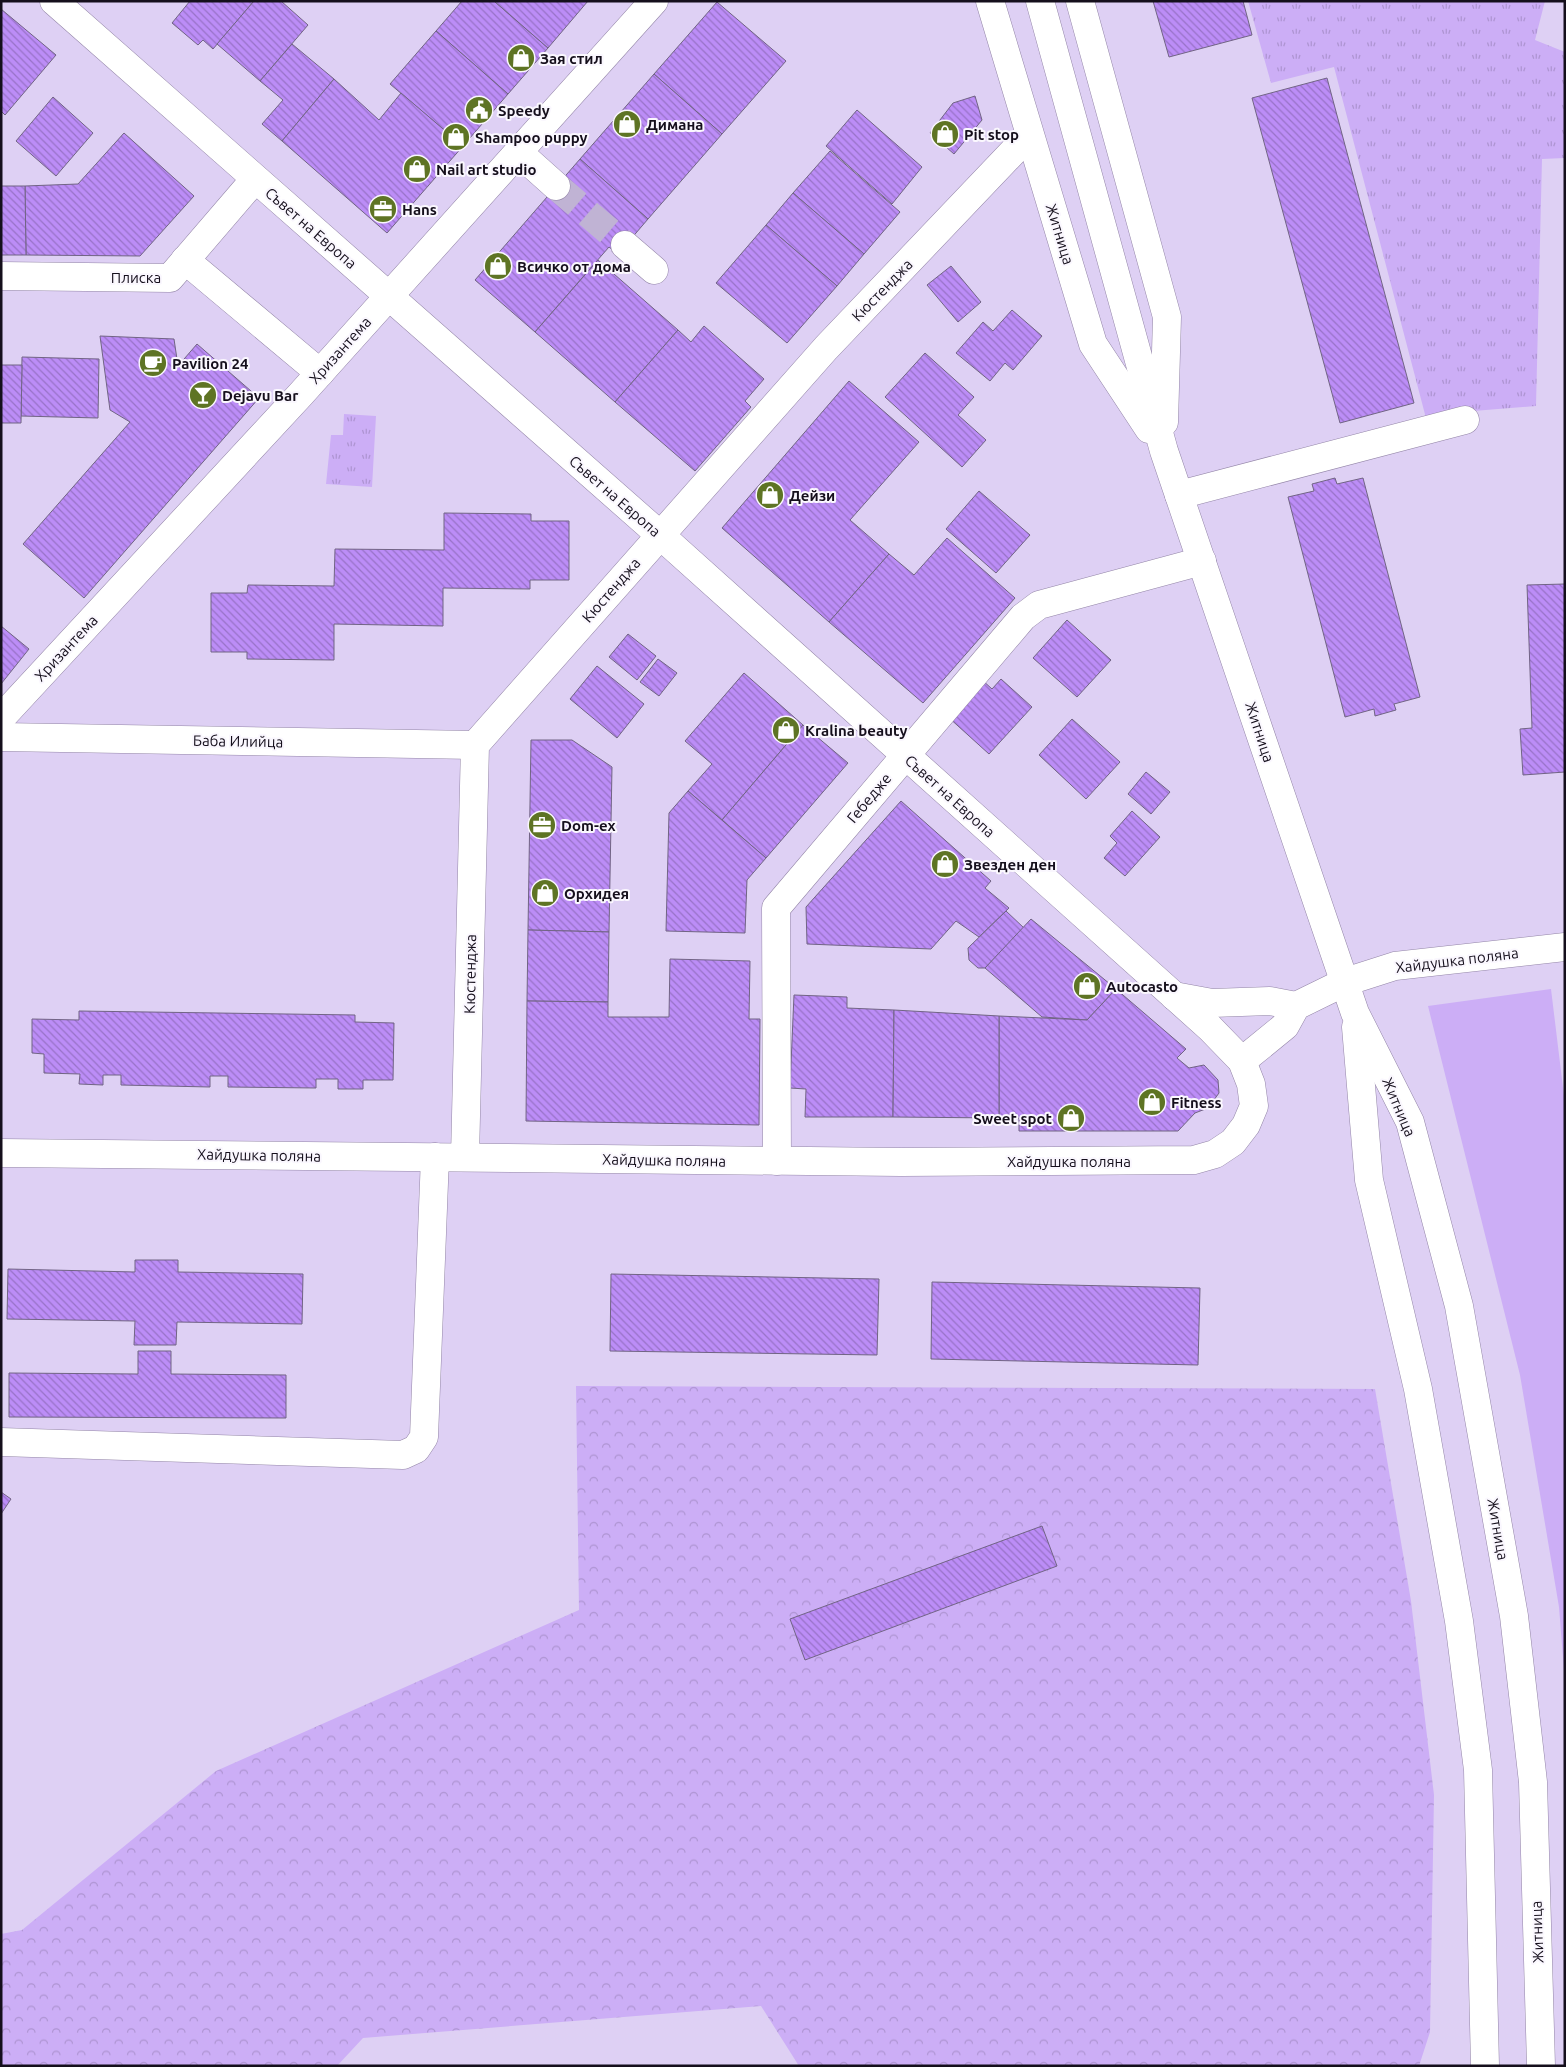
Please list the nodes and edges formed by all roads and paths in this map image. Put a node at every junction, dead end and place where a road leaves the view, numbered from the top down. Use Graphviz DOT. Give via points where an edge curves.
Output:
graph roads {
  1 [pos="54,1"];
  2 [pos="654,1"];
  3 [pos="990,1"];
  4 [pos="1040,1"];
  5 [pos="1080,1"];
  6 [pos="1029,135"];
  7 [pos="518,152"];
  8 [pos="255,179"];
  9 [pos="556,186"];
  10 [pos="625,245"];
  11 [pos="185,260"];
  12 [pos="654,270"];
  13 [pos="1,276"];
  14 [pos="388,296"];
  15 [pos="320,373"];
  16 [pos="1465,420"];
  17 [pos="1164,451"];
  18 [pos="1179,495"];
  19 [pos="660,535"];
  20 [pos="1202,561"];
  21 [pos="1,718"];
  22 [pos="1,737"];
  23 [pos="475,745"];
  24 [pos="905,756"];
  25 [pos="1565,947"];
  26 [pos="1345,982"];
  27 [pos="1172,996"];
  28 [pos="1296,1006"];
  29 [pos="1355,1013"];
  30 [pos="1242,1061"];
  31 [pos="1,1153"];
  32 [pos="435,1157"];
  33 [pos="466,1157"];
  34 [pos="778,1161"];
  35 [pos="1,1442"];
  36 [pos="1485,2066"];
  37 [pos="1541,2066"];
  1 -- 8 [label="street, Съвет на Европа"];
  2 -- 7 [label="street, Хризантема"];
  3 -- 6 [label="street, Житница"];
  4 -- 17 [label="street, Житница"];
  5 -- 17 [label="street, Житница" via="1166,317"];
  6 -- 17 [label="street, Житница" via="1093,344"];
  6 -- 19 [label="street, Кюстенджа" via="826,348"];
  7 -- 9 [label="street"];
  7 -- 14 [label="street, Хризантема"];
  8 -- 11 [label="street, Плиска"];
  8 -- 14 [label="street, Съвет на Европа"];
  10 -- 12 [label="street"];
  11 -- 13 [label="street, Плиска" via="170,278"];
  11 -- 15 [label="street"];
  14 -- 15 [label="street, Хризантема"];
  14 -- 19 [label="street, Съвет на Европа"];
  15 -- 21 [label="street, Хризантема"];
  16 -- 18 [label="street"];
  17 -- 18 [label="street, Житница"];
  18 -- 20 [label="street, Житница"];
  19 -- 23 [label="street, Кюстенджа"];
  19 -- 24 [label="street, Съвет на Европа"];
  20 -- 24 [label="street, Гебедже" via="1039,605 1023,617"];
  20 -- 26 [label="street, Житница"];
  22 -- 23 [label="street, Баба Илийца"];
  23 -- 33 [label="street, Кюстенджа"];
  24 -- 27 [label="street, Съвет на Европа"];
  24 -- 34 [label="street, Гебедже" via="776,908"];
  25 -- 26 [label="street, Хайдушка поляна" via="1395,966"];
  26 -- 28 [label="street, Хайдушка поляна"];
  26 -- 29 [label="street, Житница"];
  27 -- 28 [label="street" via="1212,1004 1270,1001"];
  27 -- 30 [label="street, Хайдушка поляна"];
  28 -- 30 [label="street" via="1285,1026"];
  29 -- 36 [label="street, Житница" via="1368,1180 1418,1388 1459,1622 1478,1770"];
  29 -- 37 [label="street, Житница" via="1410,1122 1459,1306 1510,1597 1532,1782"];
  30 -- 34 [label="street, Хайдушка поляна" via="1251,1084 1254,1106 1246,1126 1233,1142 1215,1154 1194,1160"];
  31 -- 32 [label="street, Хайдушка поляна"];
  32 -- 33 [label="street, Хайдушка поляна"];
  32 -- 35 [label="street" via="424,1437 416,1449 403,1454"];
  33 -- 34 [label="street, Хайдушка поляна"];
}
